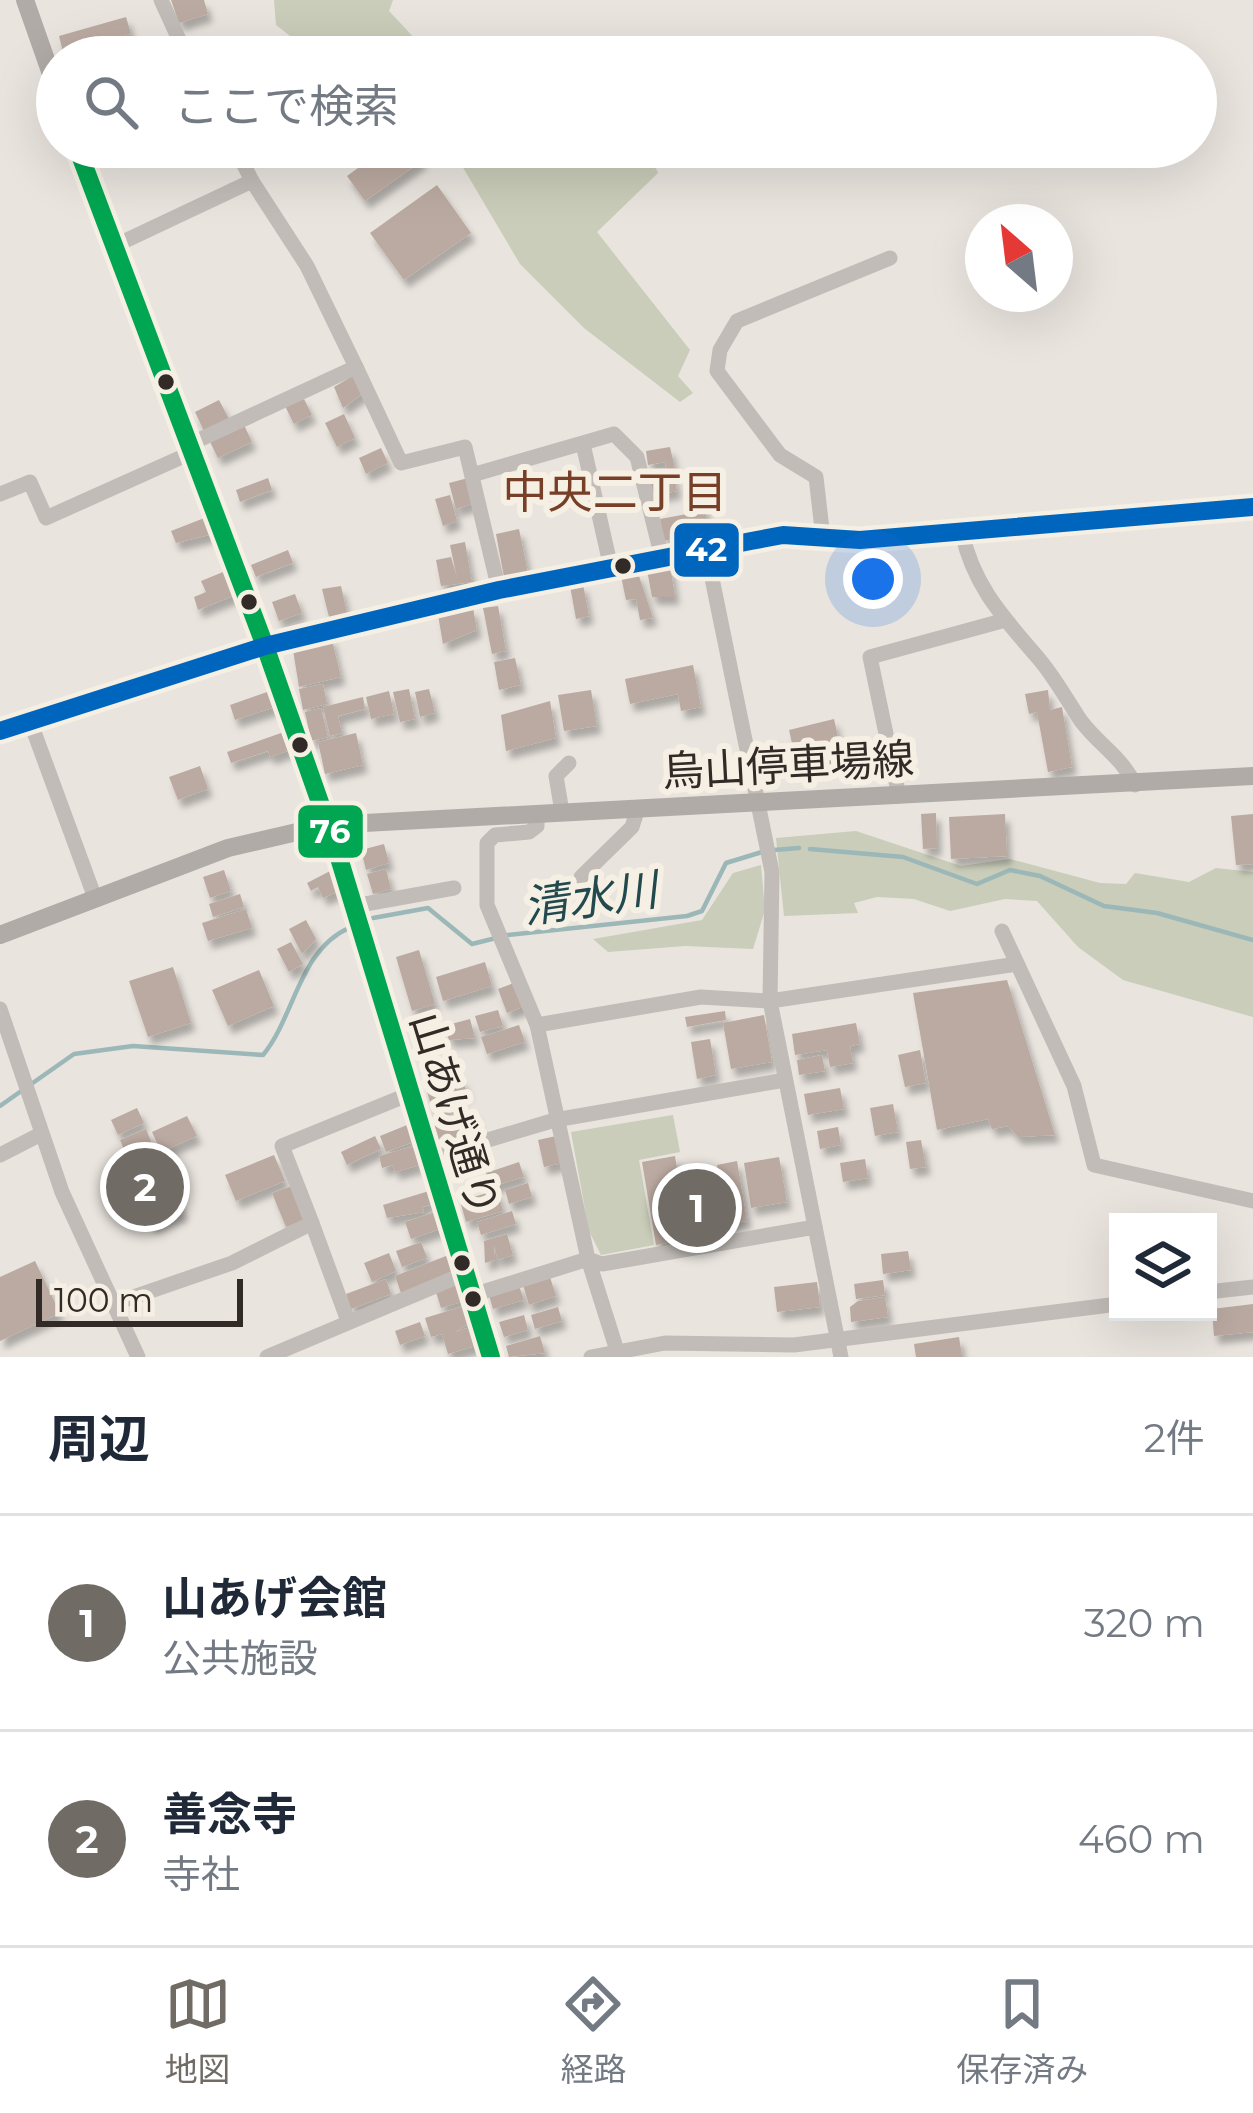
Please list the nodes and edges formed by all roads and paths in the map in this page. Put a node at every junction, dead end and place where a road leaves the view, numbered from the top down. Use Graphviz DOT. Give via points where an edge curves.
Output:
graph roads {
  1 [pos="25,0"];
  2 [pos="161,0"];
  3 [pos="38,36"];
  4 [pos="177,36"];
  5 [pos="84,168"];
  6 [pos="246,168"];
  7 [pos="252,182"];
  8 [pos="112,247"];
  9 [pos="890,258"];
  10 [pos="356,367"];
  11 [pos="583,443"];
  12 [pos="191,448"];
  13 [pos="472,475"];
  14 [pos="0,494"];
  15 [pos="1253,507"];
  16 [pos="962,532"];
  17 [pos="823,538"];
  18 [pos="706,549"];
  19 [pos="662,558"];
  20 [pos="611,568"];
  21 [pos="499,590"];
  22 [pos="1002,621"];
  23 [pos="266,646"];
  24 [pos="30,722"];
  25 [pos="0,731"];
  26 [pos="569,763"];
  27 [pos="1253,776"];
  28 [pos="1135,785"];
  29 [pos="899,796"];
  30 [pos="759,801"];
  31 [pos="638,808"];
  32 [pos="562,812"];
  33 [pos="537,813"];
  34 [pos="327,825"];
  35 [pos="581,877"];
  36 [pos="454,888"];
  37 [pos="95,898"];
  38 [pos="354,906"];
  39 [pos="1002,931"];
  40 [pos="0,935"];
  41 [pos="1017,964"];
  42 [pos="770,1001"];
  43 [pos="0,1009"];
  44 [pos="537,1025"];
  45 [pos="785,1080"];
  46 [pos="412,1093"];
  47 [pos="555,1120"];
  48 [pos="41,1134"];
  49 [pos="0,1155"];
  50 [pos="431,1157"];
  51 [pos="1253,1202"];
  52 [pos="312,1223"];
  53 [pos="815,1227"];
  54 [pos="588,1259"];
  55 [pos="466,1273"];
  56 [pos="1253,1287"];
  57 [pos="1217,1291"];
  58 [pos="472,1295"];
  59 [pos="113,1304"];
  60 [pos="1109,1305"];
  61 [pos="348,1321"];
  62 [pos="840,1348"];
  63 [pos="705,1351"];
  64 [pos="618,1354"];
  65 [pos="138,1357"];
  66 [pos="267,1357"];
  67 [pos="491,1357"];
  68 [pos="591,1357"];
  1 -- 3 [label="main road"];
  2 -- 4 [label="street"];
  5 -- 8 [label="main road, 山あげ通り"];
  6 -- 7 [label="street"];
  7 -- 8 [label="street"];
  7 -- 10 [label="street" via="307,266"];
  8 -- 12 [label="main road, 山あげ通り"];
  9 -- 17 [label="street" via="737,321 720,350 717,371 780,455 816,477"];
  10 -- 12 [label="street"];
  10 -- 13 [label="street" via="401,463 465,447"];
  11 -- 13 [label="street"];
  11 -- 19 [label="street" via="614,434 638,457"];
  11 -- 20 [label="street"];
  12 -- 14 [label="street" via="46,518 30,482"];
  12 -- 23 [label="main road, 山あげ通り"];
  13 -- 21 [label="street"];
  15 -- 16 [label="street"];
  16 -- 17 [label="street"];
  16 -- 22 [label="street" via="974,574"];
  17 -- 18 [label="street" via="784,535"];
  18 -- 19 [label="street"];
  18 -- 30 [label="street"];
  19 -- 20 [label="street"];
  20 -- 21 [label="street"];
  21 -- 23 [label="street"];
  22 -- 28 [label="street"];
  22 -- 29 [label="street" via="869,657"];
  23 -- 24 [label="street"];
  23 -- 34 [label="main road, 山あげ通り"];
  24 -- 25 [label="street"];
  24 -- 37 [label="street"];
  26 -- 32 [label="street" via="556,776"];
  27 -- 28 [label="main road, 烏山停車場線"];
  28 -- 29 [label="main road, 烏山停車場線"];
  29 -- 30 [label="main road, 烏山停車場線"];
  30 -- 31 [label="main road, 烏山停車場線"];
  30 -- 42 [label="street" via="774,912"];
  31 -- 32 [label="main road, 烏山停車場線"];
  31 -- 35 [label="street" via="632,827"];
  32 -- 33 [label="main road, 烏山停車場線"];
  33 -- 34 [label="main road, 烏山停車場線"];
  33 -- 44 [label="street" via="529,832 488,843 487,905"];
  34 -- 37 [label="main road, 烏山停車場線" via="228,848"];
  34 -- 38 [label="main road, 山あげ通り"];
  36 -- 38 [label="street"];
  37 -- 40 [label="main road, 烏山停車場線"];
  38 -- 46 [label="main road, 山あげ通り"];
  39 -- 41 [label="street"];
  41 -- 42 [label="street"];
  41 -- 51 [label="street" via="1074,1086 1094,1166"];
  42 -- 44 [label="street" via="701,997"];
  42 -- 45 [label="street"];
  43 -- 48 [label="street"];
  44 -- 47 [label="street"];
  45 -- 47 [label="street"];
  45 -- 53 [label="street"];
  46 -- 50 [label="main road, 山あげ通り"];
  46 -- 52 [label="street" via="282,1146"];
  47 -- 50 [label="street"];
  47 -- 54 [label="street"];
  48 -- 49 [label="street"];
  48 -- 59 [label="street"];
  50 -- 55 [label="main road, 山あげ通り"];
  52 -- 59 [label="street" via="232,1263"];
  52 -- 61 [label="street"];
  53 -- 54 [label="street" via="602,1264"];
  53 -- 62 [label="street"];
  54 -- 58 [label="street"];
  54 -- 64 [label="street"];
  55 -- 58 [label="main road, 山あげ通り"];
  55 -- 61 [label="street"];
  56 -- 57 [label="street"];
  58 -- 67 [label="main road, 山あげ通り"];
  59 -- 65 [label="street"];
  60 -- 62 [label="street"];
  61 -- 66 [label="street"];
  62 -- 63 [label="street"];
  63 -- 64 [label="street" via="644,1344"];
  64 -- 68 [label="street"];
}
